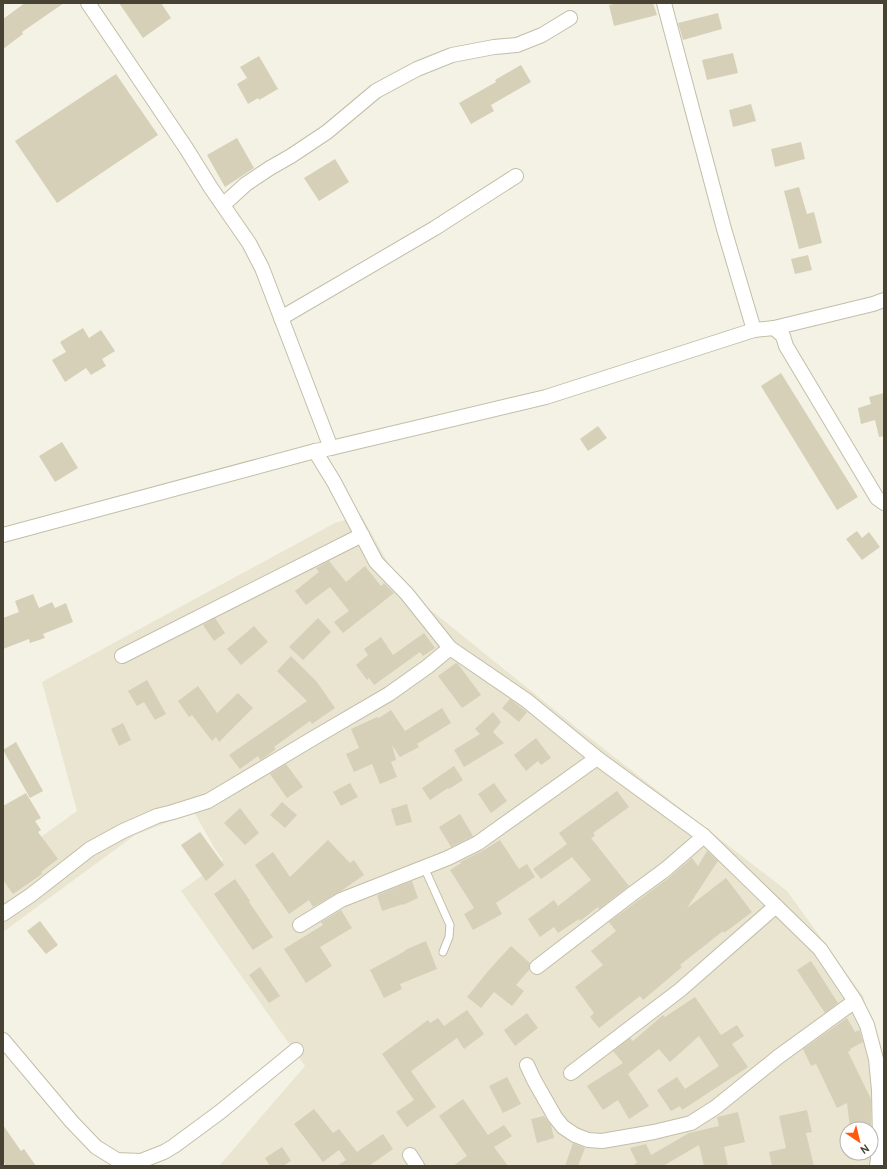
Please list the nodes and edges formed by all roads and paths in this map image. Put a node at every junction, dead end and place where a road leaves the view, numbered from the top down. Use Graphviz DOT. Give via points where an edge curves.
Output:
graph roads {
  1 [pos="88,3"];
  2 [pos="664,3"];
  3 [pos="570,18"];
  4 [pos="516,176"];
  5 [pos="223,204"];
  6 [pos="884,300"];
  7 [pos="281,318"];
  8 [pos="774,328"];
  9 [pos="754,330"];
  10 [pos="331,448"];
  11 [pos="315,451"];
  12 [pos="884,503"];
  13 [pos="362,534"];
  14 [pos="3,535"];
  15 [pos="450,648"];
  16 [pos="122,656"];
  17 [pos="597,758"];
  18 [pos="704,836"];
  19 [pos="424,867"];
  20 [pos="776,906"];
  21 [pos="3,914"];
  22 [pos="300,925"];
  23 [pos="443,952"];
  24 [pos="537,968"];
  25 [pos="855,1001"];
  26 [pos="3,1040"];
  27 [pos="296,1050"];
  28 [pos="880,1059"];
  29 [pos="527,1065"];
  30 [pos="571,1073"];
  31 [pos="877,1166"];
  1 -- 5 [label="street"];
  2 -- 9 [label="street" via="724,230"];
  3 -- 5 [label="street" via="542,35 517,45 452,55 417,69 376,91 327,132 246,184"];
  4 -- 7 [label="street" via="436,228"];
  5 -- 7 [label="street" via="262,268"];
  6 -- 8 [label="street"];
  7 -- 10 [label="street"];
  8 -- 9 [label="street"];
  8 -- 12 [label="street" via="783,336 786,346 877,498"];
  9 -- 10 [label="street" via="546,397"];
  10 -- 11 [label="street"];
  11 -- 13 [label="street"];
  11 -- 14 [label="street"];
  13 -- 15 [label="street" via="376,562 407,594"];
  13 -- 16 [label="street"];
  15 -- 17 [label="street" via="526,700"];
  15 -- 21 [label="street" via="389,694 208,801 157,816 90,849"];
  17 -- 18 [label="street"];
  17 -- 19 [label="street" via="478,844"];
  18 -- 20 [label="street"];
  18 -- 24 [label="street" via="666,869"];
  19 -- 22 [label="street" via="341,900"];
  19 -- 23 [label="lane" via="450,925 449,937"];
  20 -- 25 [label="street" via="820,950"];
  20 -- 30 [label="street" via="680,990"];
  25 -- 28 [label="street"];
  25 -- 29 [label="street" via="778,1057 716,1107 691,1123 654,1132 602,1141 588,1140 575,1135 563,1127 555,1117"];
  26 -- 27 [label="street" via="96,1147 117,1160 141,1161 178,1144"];
  28 -- 31 [label="street" via="880,1142"];
}
